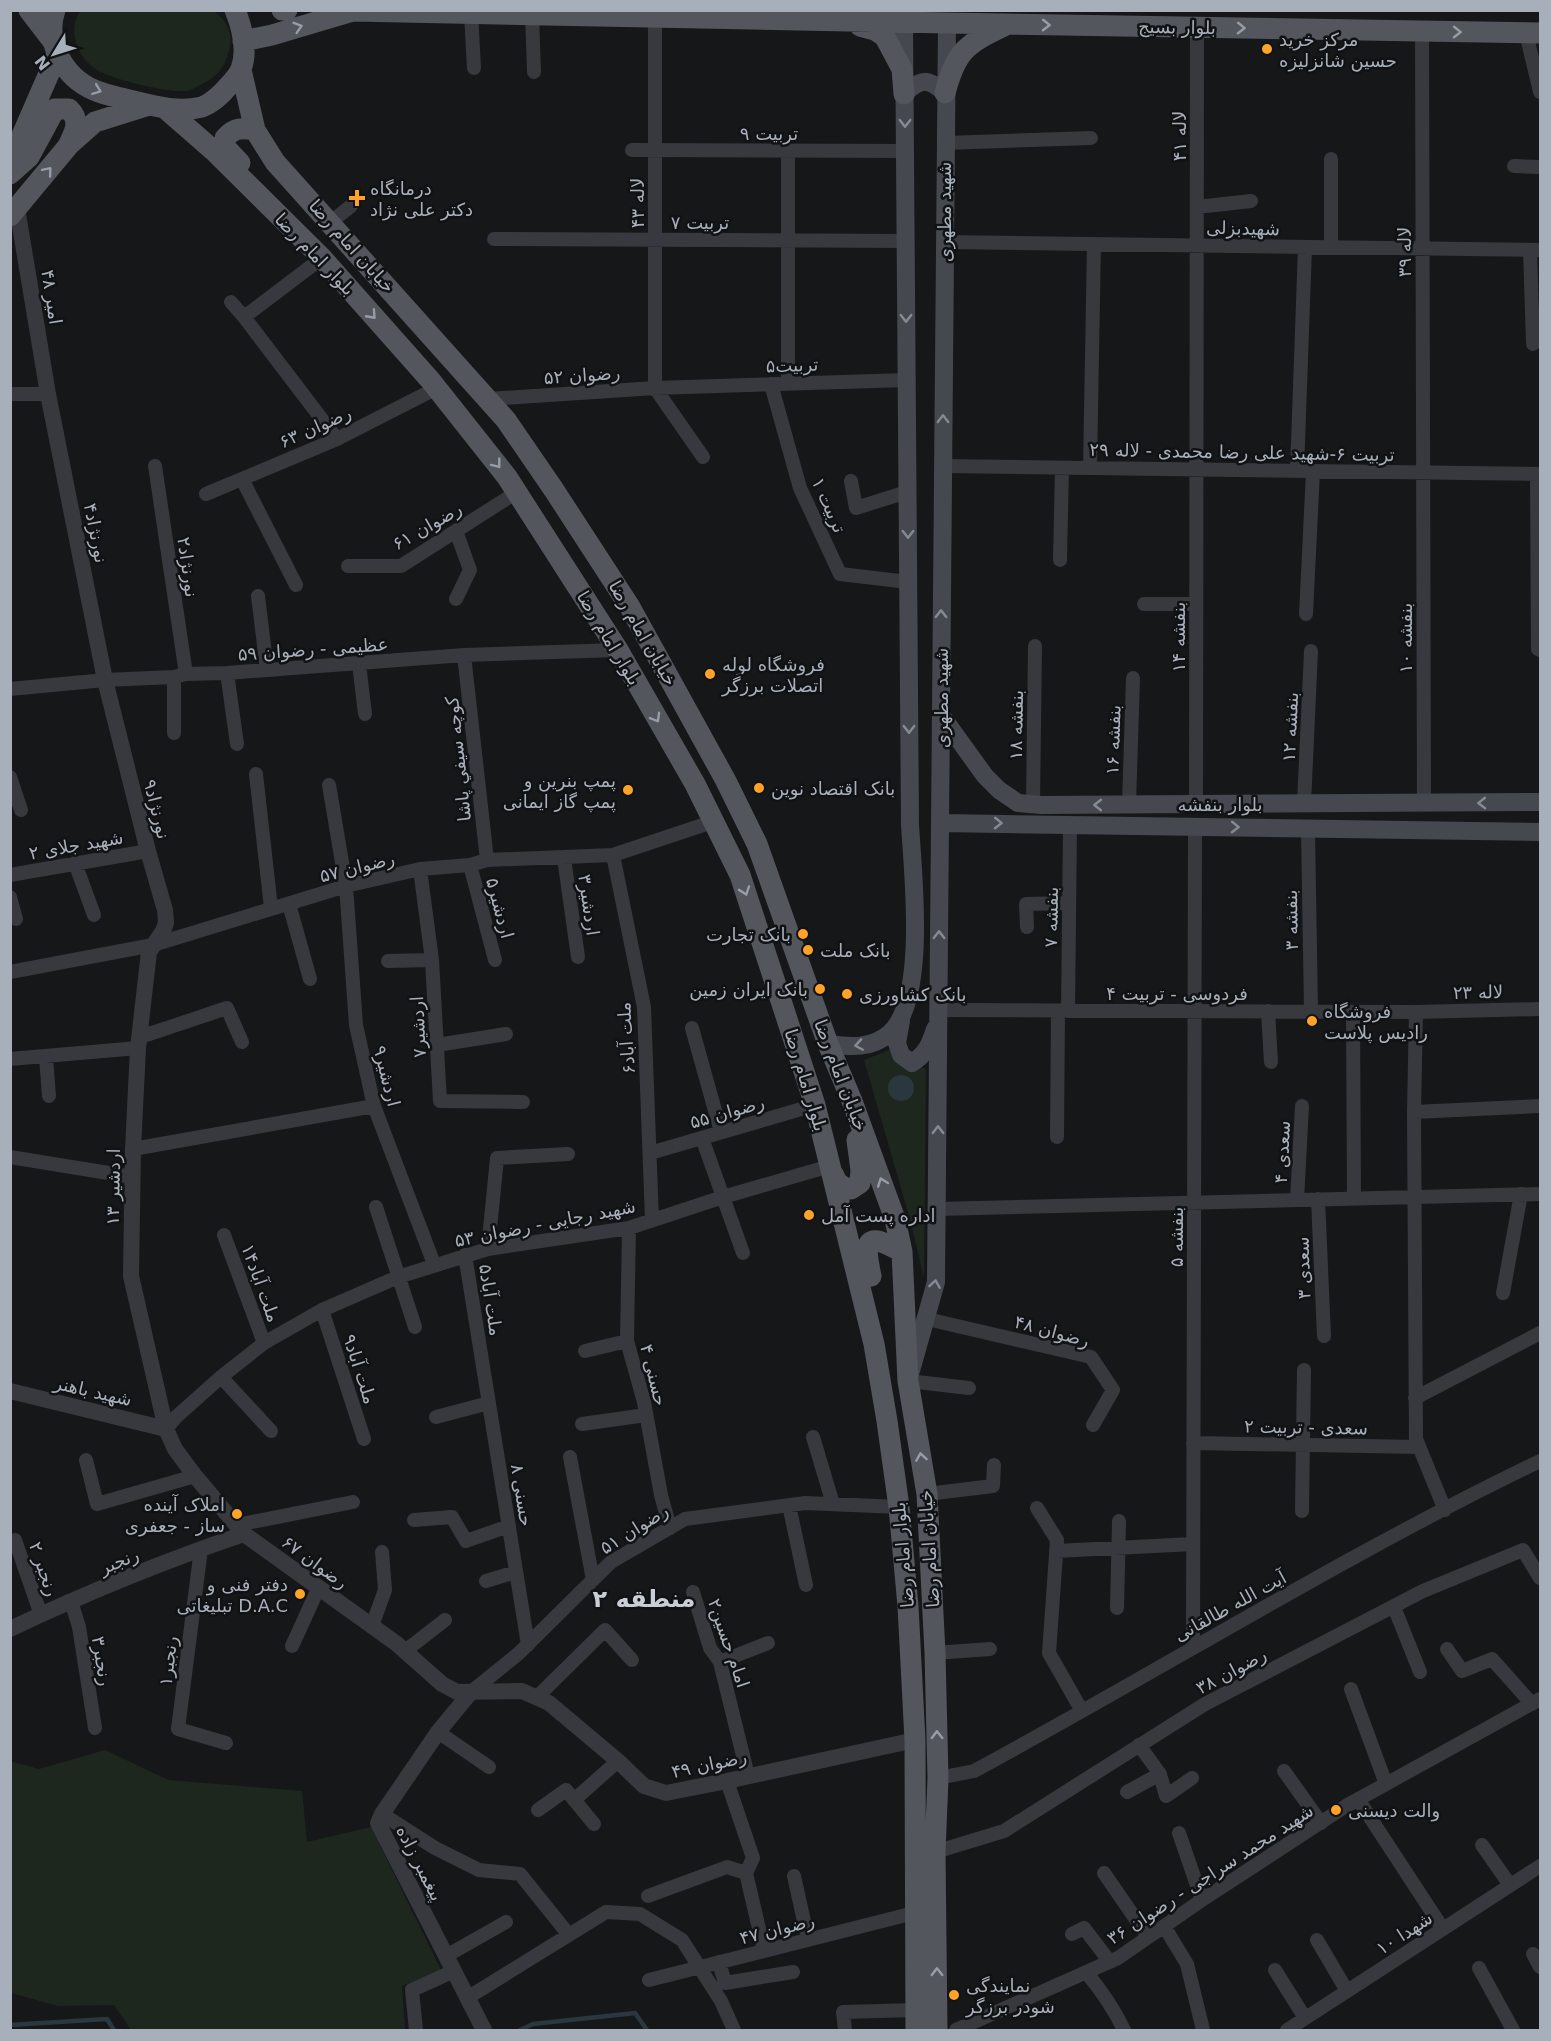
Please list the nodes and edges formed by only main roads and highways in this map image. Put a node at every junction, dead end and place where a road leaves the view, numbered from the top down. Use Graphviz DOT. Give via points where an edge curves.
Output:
graph roads {
  1 [pos="29,10"];
  2 [pos="55,10"];
  3 [pos="235,10"];
  4 [pos="282,10"];
  5 [pos="287,10"];
  6 [pos="353,10"];
  7 [pos="850,16"];
  8 [pos="904,17"];
  9 [pos="947,17"];
  10 [pos="1003,17"];
  11 [pos="1533,33"];
  12 [pos="243,40"];
  13 [pos="54,47"];
  14 [pos="241,70"];
  15 [pos="945,93"];
  16 [pos="904,94"];
  17 [pos="158,107"];
  18 [pos="255,130"];
  19 [pos="69,145"];
  20 [pos="10,163"];
  21 [pos="10,174"];
  22 [pos="14,212"];
  23 [pos="322,258"];
  24 [pos="909,677"];
  25 [pos="941,677"];
  26 [pos="940,715"];
  27 [pos="1540,802"];
  28 [pos="940,823"];
  29 [pos="1540,832"];
  30 [pos="939,1015"];
  31 [pos="901,1021"];
  32 [pos="828,1044"];
  33 [pos="852,1101"];
  34 [pos="831,1169"];
  35 [pos="902,1252"];
  36 [pos="874,1344"];
  37 [pos="908,1381"];
  38 [pos="916,2020"];
  39 [pos="937,2031"];
  1 -- 13 [label="main road"];
  2 -- 13 [label="main road"];
  3 -- 12 [label="main road, خیابان امام رضا"];
  4 -- 5 [label="main road"];
  6 -- 7 [label="main road, بلوار بسیج" via="655,17"];
  12 -- 6 [label="main road, بلوار بسیج, one-way"];
  7 -- 8 [label="main road, بلوار بسیج"];
  7 -- 16 [label="main road" via="885,37 902,69"];
  8 -- 9 [label="main road, بلوار بسیج"];
  8 -- 16 [label="main road, شهید مطهری"];
  9 -- 10 [label="main road, بلوار بسیج"];
  9 -- 15 [label="main road, شهید مطهری"];
  10 -- 11 [label="main road, بلوار بسیج, one-way" via="1197,27"];
  10 -- 15 [label="main road" via="961,52 951,69"];
  12 -- 14 [label="main road, خیابان امام رضا"];
  13 -- 17 [label="main road, one-way" via="66,69 93,90"];
  13 -- 20 [label="main road"];
  14 -- 17 [label="main road" via="204,106"];
  14 -- 18 [label="main road, خیابان امام رضا"];
  15 -- 16 [label="main road" via="925,81"];
  25 -- 15 [label="main road, شهید مطهری, one-way"];
  16 -- 24 [label="main road, شهید مطهری, one-way"];
  17 -- 19 [label="main road" via="95,122"];
  17 -- 23 [label="main road, بلوار امام رضا" via="214,151"];
  18 -- 23 [label="main road" via="232,130 225,138 225,147 287,209"];
  18 -- 32 [label="main road, خیابان امام رضا" via="276,162 506,420 630,607 757,844"];
  19 -- 21 [label="main road" via="77,126 75,115 69,109 55,109 29,157"];
  22 -- 19 [label="main road, one-way"];
  23 -- 34 [label="main road, بلوار امام رضا, one-way" via="436,388 517,492 618,650 695,784 744,886 815,1105"];
  24 -- 25 [label="main road"];
  24 -- 31 [label="main road, شهید مطهری, one-way" via="915,949 909,996"];
  25 -- 26 [label="main road, شهید مطهری"];
  27 -- 26 [label="main road, بلوار بنفشه, one-way" via="1018,803 985,776"];
  26 -- 28 [label="main road, شهید مطهری"];
  28 -- 29 [label="main road, بلوار بنفشه, one-way"];
  30 -- 28 [label="main road, شهید مطهری, one-way"];
  30 -- 31 [label="main road, شهید مطهری" via="928,1049 912,1063 901,1056 897,1043"];
  37 -- 30 [label="main road, شهید مطهری, one-way" via="936,1282"];
  31 -- 32 [label="main road, one-way" via="889,1034 871,1044 854,1048"];
  32 -- 33 [label="main road, خیابان امام رضا"];
  33 -- 34 [label="main road" via="860,1183 846,1189"];
  35 -- 33 [label="main road, خیابان امام رضا, one-way" via="895,1219"];
  34 -- 36 [label="main road, بلوار امام رضا"];
  35 -- 36 [label="main road" via="880,1240 867,1245 876,1319"];
  35 -- 37 [label="main road, خیابان امام رضا"];
  36 -- 38 [label="main road, بلوار امام رضا" via="899,1507 908,1606 915,1740"];
  39 -- 37 [label="main road, خیابان امام رضا, one-way" via="935,1653 927,1494"];
}
